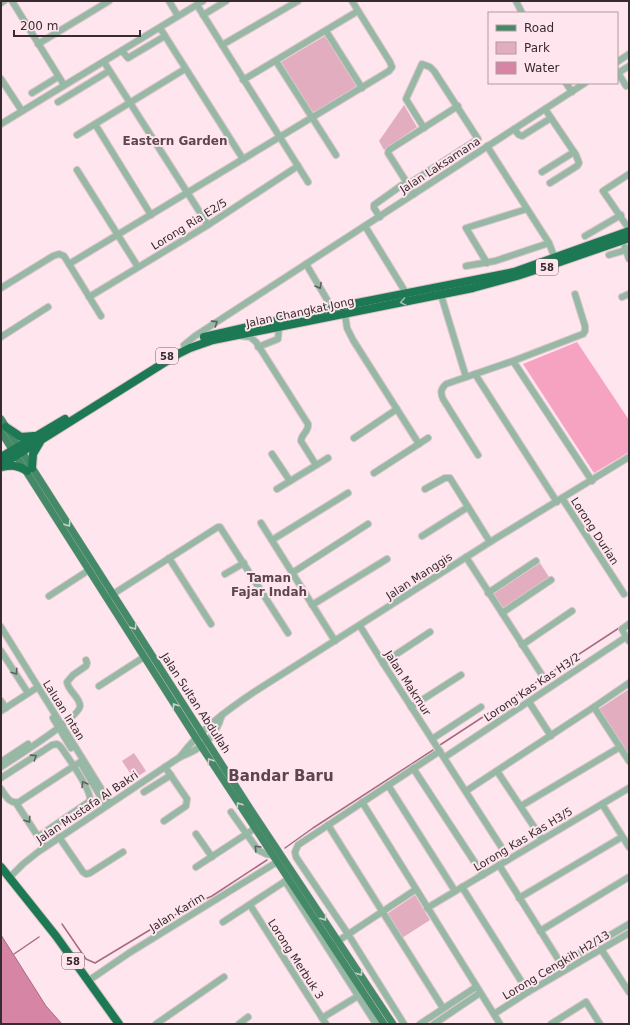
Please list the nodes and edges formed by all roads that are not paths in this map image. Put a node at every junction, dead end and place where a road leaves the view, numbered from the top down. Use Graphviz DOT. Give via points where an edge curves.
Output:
graph roads {
  1 [pos="4,1"];
  2 [pos="12,1"];
  3 [pos="109,1"];
  4 [pos="169,1"];
  5 [pos="203,1"];
  6 [pos="226,1"];
  7 [pos="298,1"];
  8 [pos="352,1"];
  9 [pos="516,1"];
  10 [pos="1,3"];
  11 [pos="197,5"];
  12 [pos="358,11"];
  13 [pos="522,12"];
  14 [pos="203,15"];
  15 [pos="178,16"];
  16 [pos="160,28"];
  17 [pos="326,31"];
  18 [pos="164,36"];
  19 [pos="38,44"];
  20 [pos="222,45"];
  21 [pos="122,51"];
  22 [pos="629,54"];
  23 [pos="276,61"];
  24 [pos="618,61"];
  25 [pos="104,62"];
  26 [pos="629,66"];
  27 [pos="185,69"];
  28 [pos="109,70"];
  29 [pos="618,72"];
  30 [pos="58,77"];
  31 [pos="1,79"];
  32 [pos="243,80"];
  33 [pos="567,84"];
  34 [pos="584,84"];
  35 [pos="64,85"];
  36 [pos="626,86"];
  37 [pos="362,88"];
  38 [pos="572,92"];
  39 [pos="32,93"];
  40 [pos="58,102"];
  41 [pos="129,103"];
  42 [pos="458,106"];
  43 [pos="545,109"];
  44 [pos="22,111"];
  45 [pos="312,118"];
  46 [pos="551,118"];
  47 [pos="1,124"];
  48 [pos="95,124"];
  49 [pos="424,128"];
  50 [pos="514,129"];
  51 [pos="77,135"];
  52 [pos="280,137"];
  53 [pos="487,146"];
  54 [pos="574,152"];
  55 [pos="336,155"];
  56 [pos="244,159"];
  57 [pos="298,166"];
  58 [pos="77,170"];
  59 [pos="542,172"];
  60 [pos="629,174"];
  61 [pos="308,182"];
  62 [pos="407,183"];
  63 [pos="550,183"];
  64 [pos="187,193"];
  65 [pos="414,194"];
  66 [pos="526,209"];
  67 [pos="151,214"];
  68 [pos="621,215"];
  69 [pos="380,217"];
  70 [pos="627,220"];
  71 [pos="208,226"];
  72 [pos="365,226"];
  73 [pos="629,230"];
  74 [pos="118,235"];
  75 [pos="585,236"];
  76 [pos="625,239"];
  77 [pos="548,243"];
  78 [pos="627,249"];
  79 [pos="609,255"];
  80 [pos="629,259"];
  81 [pos="556,260"];
  82 [pos="487,263"];
  83 [pos="69,264"];
  84 [pos="306,264"];
  85 [pos="466,266"];
  86 [pos="138,267"];
  87 [pos="443,286"];
  88 [pos="1,288"];
  89 [pos="463,290"];
  90 [pos="406,293"];
  91 [pos="575,294"];
  92 [pos="629,294"];
  93 [pos="441,295"];
  94 [pos="622,296"];
  95 [pos="89,298"];
  96 [pos="48,307"];
  97 [pos="332,308"];
  98 [pos="345,314"];
  99 [pos="101,316"];
  100 [pos="293,316"];
  101 [pos="313,320"];
  102 [pos="279,327"];
  103 [pos="267,330"];
  104 [pos="236,336"];
  105 [pos="1,337"];
  106 [pos="257,345"];
  107 [pos="184,346"];
  108 [pos="513,361"];
  109 [pos="475,374"];
  110 [pos="466,377"];
  111 [pos="397,410"];
  112 [pos="1,419"];
  113 [pos="4,430"];
  114 [pos="39,438"];
  115 [pos="354,438"];
  116 [pos="428,438"];
  117 [pos="419,444"];
  118 [pos="17,451"];
  119 [pos="272,454"];
  120 [pos="478,455"];
  121 [pos="629,457"];
  122 [pos="1,458"];
  123 [pos="328,458"];
  124 [pos="316,465"];
  125 [pos="1,466"];
  126 [pos="29,469"];
  127 [pos="374,473"];
  128 [pos="290,481"];
  129 [pos="592,481"];
  130 [pos="277,489"];
  131 [pos="425,489"];
  132 [pos="348,493"];
  133 [pos="560,500"];
  134 [pos="468,507"];
  135 [pos="261,523"];
  136 [pos="368,524"];
  137 [pos="422,536"];
  138 [pos="272,540"];
  139 [pos="490,542"];
  140 [pos="466,557"];
  141 [pos="169,558"];
  142 [pos="387,558"];
  143 [pos="536,561"];
  144 [pos="244,563"];
  145 [pos="89,570"];
  146 [pos="292,573"];
  147 [pos="225,574"];
  148 [pos="551,580"];
  149 [pos="488,593"];
  150 [pos="624,594"];
  151 [pos="49,596"];
  152 [pos="110,596"];
  153 [pos="312,605"];
  154 [pos="572,611"];
  155 [pos="502,613"];
  156 [pos="211,624"];
  157 [pos="629,624"];
  158 [pos="360,626"];
  159 [pos="1,627"];
  160 [pos="430,632"];
  161 [pos="1,633"];
  162 [pos="288,633"];
  163 [pos="628,639"];
  164 [pos="335,641"];
  165 [pos="522,644"];
  166 [pos="1,651"];
  167 [pos="144,657"];
  168 [pos="86,660"];
  169 [pos="382,663"];
  170 [pos="461,674"];
  171 [pos="542,675"];
  172 [pos="629,683"];
  173 [pos="100,686"];
  174 [pos="36,688"];
  175 [pos="28,693"];
  176 [pos="1,701"];
  177 [pos="529,702"];
  178 [pos="411,706"];
  179 [pos="481,707"];
  180 [pos="594,707"];
  181 [pos="3,710"];
  182 [pos="222,715"];
  183 [pos="59,725"];
  184 [pos="202,733"];
  185 [pos="551,736"];
  186 [pos="196,739"];
  187 [pos="432,739"];
  188 [pos="208,741"];
  189 [pos="201,746"];
  190 [pos="620,747"];
  191 [pos="440,751"];
  192 [pos="180,757"];
  193 [pos="445,757"];
  194 [pos="82,761"];
  195 [pos="629,761"];
  196 [pos="1,762"];
  197 [pos="1,767"];
  198 [pos="74,767"];
  199 [pos="165,767"];
  200 [pos="414,768"];
  201 [pos="497,771"];
  202 [pos="170,774"];
  203 [pos="1,778"];
  204 [pos="388,785"];
  205 [pos="629,788"];
  206 [pos="1,789"];
  207 [pos="466,791"];
  208 [pos="144,792"];
  209 [pos="362,802"];
  210 [pos="16,803"];
  211 [pos="108,804"];
  212 [pos="602,804"];
  213 [pos="521,806"];
  214 [pos="231,812"];
  215 [pos="254,815"];
  216 [pos="164,821"];
  217 [pos="328,825"];
  218 [pos="254,829"];
  219 [pos="196,834"];
  220 [pos="246,834"];
  221 [pos="268,835"];
  222 [pos="39,836"];
  223 [pos="622,836"];
  224 [pos="59,837"];
  225 [pos="542,839"];
  226 [pos="45,847"];
  227 [pos="629,847"];
  228 [pos="123,852"];
  229 [pos="272,855"];
  230 [pos="212,857"];
  231 [pos="509,859"];
  232 [pos="277,862"];
  233 [pos="498,865"];
  234 [pos="1,867"];
  235 [pos="196,867"];
  236 [pos="1,873"];
  237 [pos="295,875"];
  238 [pos="483,875"];
  239 [pos="629,877"];
  240 [pos="9,878"];
  241 [pos="310,878"];
  242 [pos="287,880"];
  243 [pos="301,884"];
  244 [pos="462,887"];
  245 [pos="415,890"];
  246 [pos="454,891"];
  247 [pos="519,898"];
  248 [pos="250,905"];
  249 [pos="427,908"];
  250 [pos="382,912"];
  251 [pos="223,922"];
  252 [pos="629,924"];
  253 [pos="540,931"];
  254 [pos="629,933"];
  255 [pos="348,934"];
  256 [pos="603,939"];
  257 [pos="338,940"];
  258 [pos="332,945"];
  259 [pos="604,947"];
  260 [pos="561,964"];
  261 [pos="565,970"];
  262 [pos="224,977"];
  263 [pos="88,981"];
  264 [pos="476,987"];
  265 [pos="528,992"];
  266 [pos="629,992"];
  267 [pos="480,993"];
  268 [pos="385,994"];
  269 [pos="358,996"];
  270 [pos="378,999"];
  271 [pos="443,1008"];
  272 [pos="494,1014"];
  273 [pos="248,1017"];
  274 [pos="444,1017"];
  275 [pos="324,1021"];
  276 [pos="119,1024"];
  277 [pos="156,1024"];
  278 [pos="239,1024"];
  279 [pos="376,1024"];
  280 [pos="384,1024"];
  281 [pos="393,1024"];
  282 [pos="404,1024"];
  283 [pos="420,1024"];
  284 [pos="434,1024"];
  285 [pos="448,1024"];
  286 [pos="500,1024"];
  287 [pos="551,1024"];
  288 [pos="600,1024"];
  1 -- 10 [label="street"];
  2 -- 19 [label="street"];
  3 -- 19 [label="street"];
  4 -- 15 [label="street"];
  5 -- 11 [label="street"];
  6 -- 14 [label="street"];
  7 -- 20 [label="street"];
  8 -- 12 [label="street"];
  9 -- 13 [label="street"];
  11 -- 14 [label="street"];
  11 -- 15 [label="street"];
  12 -- 17 [label="street"];
  12 -- 37 [label="street" via="392,67"];
  14 -- 20 [label="street"];
  15 -- 16 [label="street"];
  16 -- 18 [label="street"];
  16 -- 21 [label="street"];
  17 -- 23 [label="street"];
  17 -- 37 [label="street"];
  18 -- 21 [label="street" via="128,58"];
  18 -- 27 [label="street"];
  19 -- 30 [label="street"];
  20 -- 32 [label="street"];
  21 -- 25 [label="street"];
  22 -- 24 [label="street"];
  23 -- 32 [label="street"];
  23 -- 45 [label="street"];
  25 -- 28 [label="street"];
  25 -- 35 [label="street"];
  26 -- 29 [label="street"];
  27 -- 41 [label="street"];
  27 -- 56 [label="street"];
  28 -- 40 [label="street"];
  28 -- 41 [label="street"];
  29 -- 36 [label="street"];
  30 -- 35 [label="street"];
  30 -- 39 [label="street"];
  31 -- 44 [label="street"];
  32 -- 52 [label="street"];
  33 -- 38 [label="street"];
  34 -- 38 [label="street, Jalan Laksamana"];
  35 -- 44 [label="street"];
  37 -- 45 [label="street"];
  38 -- 43 [label="street, Jalan Laksamana"];
  41 -- 48 [label="street"];
  41 -- 64 [label="street"];
  42 -- 49 [label="street"];
  42 -- 49 [label="street" via="434,71 422,64 406,99"];
  42 -- 62 [label="street" via="478,139"];
  43 -- 46 [label="street"];
  43 -- 50 [label="street, Jalan Laksamana"];
  44 -- 47 [label="street"];
  45 -- 52 [label="street"];
  45 -- 55 [label="street"];
  46 -- 50 [label="street" via="522,136"];
  46 -- 54 [label="street"];
  48 -- 51 [label="street"];
  48 -- 67 [label="street"];
  49 -- 62 [label="street" via="388,152"];
  50 -- 53 [label="street, Jalan Laksamana"];
  52 -- 56 [label="street"];
  52 -- 57 [label="street"];
  53 -- 65 [label="street, Jalan Laksamana"];
  53 -- 66 [label="street"];
  54 -- 59 [label="street"];
  54 -- 63 [label="street" via="578,160 577,166"];
  56 -- 64 [label="street"];
  57 -- 61 [label="street"];
  57 -- 71 [label="street, Lorong Ria E2/5"];
  58 -- 74 [label="street"];
  60 -- 68 [label="street" via="604,191"];
  62 -- 65 [label="street"];
  62 -- 69 [label="street" via="374,205"];
  64 -- 67 [label="street"];
  64 -- 71 [label="street"];
  65 -- 69 [label="street, Jalan Laksamana"];
  66 -- 77 [label="street"];
  66 -- 82 [label="street" via="466,228"];
  67 -- 74 [label="street"];
  68 -- 70 [label="street"];
  68 -- 75 [label="street"];
  69 -- 72 [label="street, Jalan Laksamana"];
  70 -- 73 [label="street"];
  71 -- 86 [label="street, Lorong Ria E2/5"];
  72 -- 84 [label="street, Jalan Laksamana"];
  72 -- 90 [label="street"];
  73 -- 81 [label="highway, Jalan Changkat Jong / 58"];
  74 -- 83 [label="street"];
  74 -- 86 [label="street"];
  76 -- 78 [label="street"];
  76 -- 81 [label="highway, Jalan Changkat Jong / 58"];
  77 -- 81 [label="street"];
  77 -- 82 [label="street"];
  78 -- 79 [label="street"];
  78 -- 80 [label="street"];
  81 -- 87 [label="highway, Jalan Changkat Jong / 58" via="514,272"];
  81 -- 89 [label="highway, Jalan Changkat Jong / 58" via="517,276"];
  82 -- 85 [label="street"];
  83 -- 88 [label="street" via="64,256 53,256"];
  83 -- 95 [label="street"];
  84 -- 97 [label="street, one-way"];
  107 -- 84 [label="street, Jalan Laksamana, one-way" via="195,336"];
  86 -- 95 [label="street, Lorong Ria E2/5"];
  87 -- 89 [label="highway" via="460,286"];
  87 -- 90 [label="highway, Jalan Changkat Jong / 58"];
  89 -- 93 [label="highway, Jalan Changkat Jong / 58"];
  90 -- 97 [label="highway, Jalan Changkat Jong / 58"];
  91 -- 108 [label="street" via="585,326 583,334"];
  92 -- 94 [label="street"];
  93 -- 98 [label="highway, Jalan Changkat Jong / 58, one-way"];
  93 -- 110 [label="street"];
  95 -- 99 [label="street"];
  96 -- 105 [label="street"];
  97 -- 100 [label="highway, Jalan Changkat Jong / 58"];
  98 -- 101 [label="highway, Jalan Changkat Jong / 58"];
  98 -- 111 [label="street" via="350,335"];
  100 -- 101 [label="highway" via="298,320"];
  100 -- 107 [label="highway, Jalan Changkat Jong / 58" via="208,336"];
  101 -- 102 [label="highway, Jalan Changkat Jong / 58"];
  102 -- 103 [label="highway, Jalan Changkat Jong / 58"];
  102 -- 106 [label="street" via="278,338"];
  103 -- 104 [label="highway, Jalan Changkat Jong / 58"];
  103 -- 106 [label="street" via="261,334"];
  104 -- 106 [label="street" via="250,338"];
  104 -- 114 [label="highway, Jalan Changkat Jong / 58" via="185,350"];
  106 -- 124 [label="street" via="308,424 308,430 301,441"];
  107 -- 114 [label="highway, Jalan Changkat Jong / 58"];
  108 -- 109 [label="street"];
  108 -- 129 [label="street"];
  109 -- 110 [label="street"];
  109 -- 133 [label="street, Lorong Durian"];
  110 -- 120 [label="street" via="446,384 440,394"];
  111 -- 115 [label="street"];
  111 -- 117 [label="street"];
  112 -- 113 [label="main road, Jalan Sultan Abdullah"];
  113 -- 114 [label="highway" via="21,437"];
  113 -- 118 [label="main road, Jalan Sultan Abdullah"];
  114 -- 118 [label="highway, Jalan Changkat Jong / 58"];
  114 -- 126 [label="highway"];
  116 -- 117 [label="street"];
  117 -- 127 [label="street"];
  118 -- 122 [label="highway, Jalan Changkat Jong / 58"];
  118 -- 125 [label="highway, Jalan Changkat Jong / 58"];
  118 -- 126 [label="main road, Jalan Sultan Abdullah"];
  119 -- 128 [label="street"];
  121 -- 129 [label="street, Jalan Manggis"];
  123 -- 124 [label="street"];
  124 -- 128 [label="street"];
  125 -- 126 [label="highway" via="13,465"];
  126 -- 145 [label="main road, Jalan Sultan Abdullah"];
  126 -- 152 [label="main road, Jalan Sultan Abdullah, one-way"];
  128 -- 130 [label="street"];
  129 -- 133 [label="street, Jalan Manggis"];
  131 -- 134 [label="street" via="448,477"];
  132 -- 138 [label="street"];
  133 -- 139 [label="street, Jalan Manggis"];
  133 -- 150 [label="street, Lorong Durian"];
  134 -- 137 [label="street"];
  134 -- 139 [label="street"];
  135 -- 138 [label="street"];
  136 -- 146 [label="street"];
  138 -- 146 [label="street"];
  139 -- 140 [label="street, Jalan Manggis"];
  140 -- 149 [label="street"];
  140 -- 158 [label="street, Jalan Manggis"];
  141 -- 144 [label="street" via="220,527"];
  141 -- 152 [label="street"];
  141 -- 156 [label="street"];
  142 -- 153 [label="street"];
  143 -- 149 [label="street"];
  144 -- 147 [label="street"];
  144 -- 162 [label="street"];
  145 -- 151 [label="street"];
  145 -- 152 [label="main road, Jalan Sultan Abdullah"];
  146 -- 153 [label="street"];
  148 -- 155 [label="street"];
  149 -- 155 [label="street"];
  152 -- 167 [label="main road, Jalan Sultan Abdullah"];
  152 -- 184 [label="main road, Jalan Sultan Abdullah, one-way"];
  153 -- 164 [label="street"];
  154 -- 165 [label="street"];
  155 -- 165 [label="street"];
  157 -- 163 [label="street" via="622,629"];
  158 -- 164 [label="street, Jalan Manggis"];
  158 -- 169 [label="street, Jalan Makmur"];
  159 -- 174 [label="street, Laluan Intan"];
  160 -- 169 [label="street"];
  161 -- 174 [label="street, Laluan Intan"];
  163 -- 177 [label="street, Lorong Kas Kas H3/2"];
  164 -- 182 [label="street, Jalan Manggis"];
  165 -- 171 [label="street"];
  166 -- 175 [label="street, one-way"];
  167 -- 173 [label="street"];
  186 -- 167 [label="main road, Jalan Sultan Abdullah, one-way"];
  168 -- 183 [label="street" via="86,666 67,682 79,702 79,710"];
  169 -- 178 [label="street, Jalan Makmur"];
  170 -- 178 [label="street"];
  172 -- 180 [label="street"];
  174 -- 175 [label="street"];
  174 -- 183 [label="street, Laluan Intan"];
  175 -- 181 [label="street"];
  176 -- 181 [label="street"];
  177 -- 185 [label="street"];
  177 -- 193 [label="street, Lorong Kas Kas H3/2"];
  178 -- 187 [label="street, Jalan Makmur"];
  179 -- 187 [label="street"];
  180 -- 185 [label="street"];
  180 -- 190 [label="street"];
  182 -- 184 [label="street, Jalan Manggis"];
  182 -- 188 [label="street" via="216,731"];
  183 -- 194 [label="street, Laluan Intan"];
  183 -- 196 [label="street"];
  183 -- 197 [label="street"];
  184 -- 186 [label="street, Jalan Manggis"];
  184 -- 188 [label="main road, Jalan Sultan Abdullah"];
  185 -- 201 [label="street"];
  186 -- 189 [label="main road, Jalan Sultan Abdullah"];
  186 -- 192 [label="street, Jalan Mustafa Al Bakri"];
  187 -- 191 [label="street, Jalan Makmur"];
  188 -- 189 [label="street, Jalan Mustafa Al Bakri"];
  188 -- 215 [label="main road, Jalan Sultan Abdullah"];
  189 -- 192 [label="street, Jalan Mustafa Al Bakri"];
  218 -- 189 [label="main road, Jalan Sultan Abdullah, one-way"];
  190 -- 195 [label="street"];
  190 -- 213 [label="street"];
  191 -- 193 [label="street, Jalan Makmur"];
  191 -- 200 [label="street"];
  192 -- 199 [label="street, Jalan Mustafa Al Bakri"];
  193 -- 207 [label="street, Jalan Makmur"];
  194 -- 198 [label="street"];
  194 -- 211 [label="street, Laluan Intan"];
  203 -- 198 [label="street, one-way" via="57,744"];
  198 -- 210 [label="street"];
  222 -- 198 [label="street, one-way" via="90,801 90,792"];
  199 -- 202 [label="street"];
  199 -- 211 [label="street, Jalan Mustafa Al Bakri"];
  200 -- 204 [label="street"];
  200 -- 238 [label="street"];
  201 -- 207 [label="street"];
  201 -- 213 [label="street"];
  202 -- 208 [label="street"];
  202 -- 216 [label="street" via="188,802"];
  204 -- 209 [label="street"];
  204 -- 246 [label="street"];
  205 -- 212 [label="street, Lorong Kas Kas H3/5"];
  206 -- 210 [label="street" via="8,799"];
  207 -- 231 [label="street, Jalan Makmur"];
  209 -- 217 [label="street"];
  209 -- 245 [label="street"];
  210 -- 222 [label="street, one-way"];
  211 -- 224 [label="street, Jalan Mustafa Al Bakri"];
  212 -- 223 [label="street"];
  212 -- 225 [label="street, Lorong Kas Kas H3/5"];
  213 -- 225 [label="street"];
  214 -- 220 [label="street"];
  215 -- 218 [label="main road"];
  215 -- 221 [label="main road, Jalan Sultan Abdullah"];
  217 -- 241 [label="street" via="296,848 295,855"];
  217 -- 250 [label="street"];
  218 -- 220 [label="street"];
  218 -- 221 [label="main road"];
  218 -- 229 [label="main road, Jalan Sultan Abdullah"];
  219 -- 230 [label="street"];
  229 -- 220 [label="street, one-way" via="258,850"];
  220 -- 230 [label="street"];
  221 -- 237 [label="main road, Jalan Sultan Abdullah"];
  222 -- 226 [label="street"];
  223 -- 227 [label="street"];
  223 -- 247 [label="street"];
  224 -- 226 [label="street, Jalan Mustafa Al Bakri"];
  224 -- 228 [label="street" via="86,874"];
  225 -- 231 [label="street, Lorong Kas Kas H3/5"];
  226 -- 240 [label="street, Jalan Mustafa Al Bakri"];
  229 -- 232 [label="main road, Jalan Sultan Abdullah"];
  230 -- 235 [label="street"];
  231 -- 233 [label="street, Lorong Kas Kas H3/5"];
  232 -- 242 [label="main road, Jalan Sultan Abdullah"];
  232 -- 263 [label="street, Jalan Karim"];
  233 -- 238 [label="street, Lorong Kas Kas H3/5"];
  233 -- 247 [label="street"];
  234 -- 240 [label="highway, 58"];
  236 -- 240 [label="highway, 58"];
  237 -- 242 [label="street"];
  237 -- 243 [label="main road, Jalan Sultan Abdullah"];
  238 -- 244 [label="street, Lorong Kas Kas H3/5"];
  239 -- 253 [label="street"];
  240 -- 263 [label="highway, 58" via="27,898"];
  241 -- 243 [label="street"];
  241 -- 255 [label="street"];
  242 -- 248 [label="street"];
  242 -- 258 [label="main road, Jalan Sultan Abdullah"];
  242 -- 269 [label="street"];
  243 -- 257 [label="main road, Jalan Sultan Abdullah, one-way"];
  244 -- 246 [label="street, Lorong Kas Kas H3/5"];
  244 -- 265 [label="street"];
  245 -- 249 [label="street"];
  245 -- 250 [label="street"];
  246 -- 249 [label="street, Lorong Kas Kas H3/5"];
  247 -- 253 [label="street"];
  248 -- 251 [label="street"];
  248 -- 275 [label="street, Lorong Merbuk 3"];
  249 -- 264 [label="street"];
  250 -- 255 [label="street"];
  250 -- 271 [label="street"];
  252 -- 256 [label="street"];
  253 -- 260 [label="street"];
  254 -- 259 [label="street, Lorong Cengkih H2/13"];
  255 -- 257 [label="street"];
  255 -- 268 [label="street"];
  256 -- 259 [label="street"];
  256 -- 260 [label="street"];
  257 -- 258 [label="street"];
  257 -- 270 [label="main road, Jalan Sultan Abdullah, one-way"];
  258 -- 280 [label="main road, Jalan Sultan Abdullah"];
  259 -- 261 [label="street, Lorong Cengkih H2/13"];
  259 -- 266 [label="street"];
  260 -- 261 [label="street"];
  261 -- 265 [label="street, Lorong Cengkih H2/13"];
  262 -- 277 [label="street"];
  263 -- 276 [label="highway, 58"];
  264 -- 267 [label="street"];
  264 -- 271 [label="street"];
  265 -- 272 [label="street, Lorong Cengkih H2/13"];
  267 -- 272 [label="street"];
  267 -- 274 [label="street"];
  268 -- 270 [label="street"];
  268 -- 282 [label="street"];
  269 -- 275 [label="street"];
  269 -- 279 [label="street"];
  270 -- 281 [label="main road, Jalan Sultan Abdullah"];
  271 -- 283 [label="street"];
  272 -- 286 [label="street"];
  273 -- 278 [label="street"];
  274 -- 284 [label="street"];
  274 -- 285 [label="street"];
  287 -- 288 [label="street" via="586,1002"];
}
